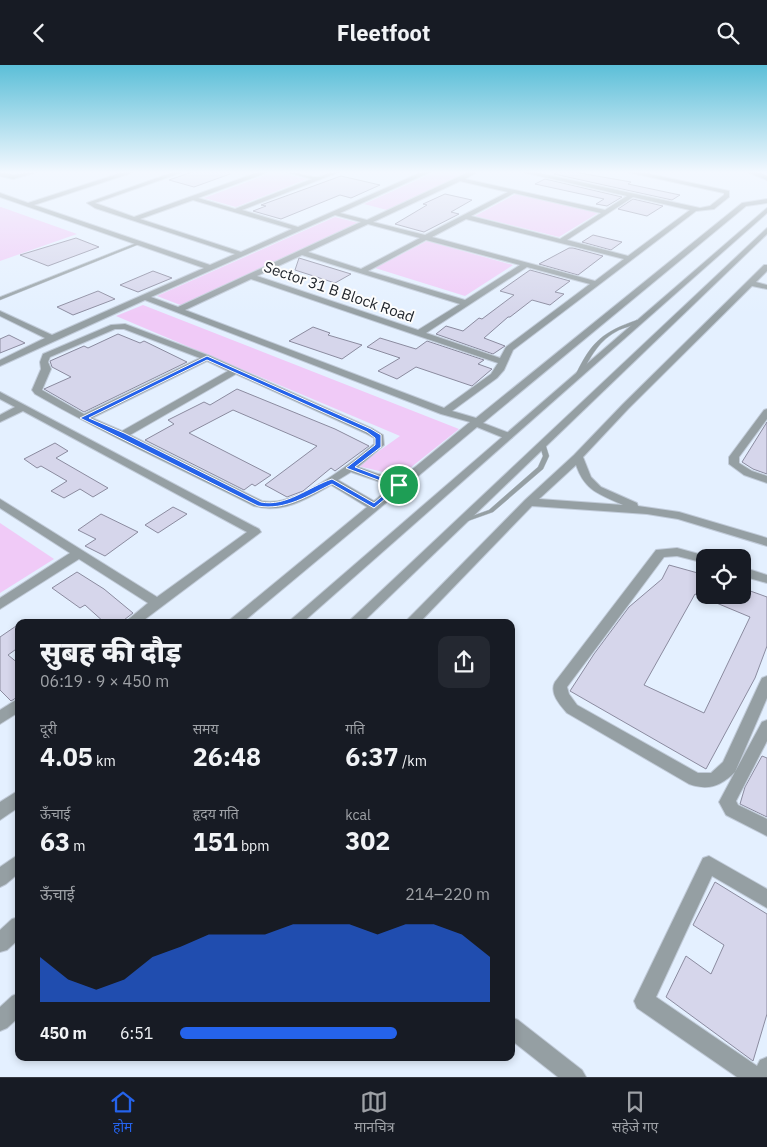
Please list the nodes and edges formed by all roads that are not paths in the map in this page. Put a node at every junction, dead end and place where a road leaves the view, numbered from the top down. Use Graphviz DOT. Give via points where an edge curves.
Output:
graph roads {
  1 [pos="73,219"];
  2 [pos="134,219"];
  3 [pos="264,219"];
  4 [pos="320,219"];
  5 [pos="357,219"];
  6 [pos="373,219"];
  7 [pos="461,219"];
  8 [pos="474,219"];
  9 [pos="595,219"];
  10 [pos="681,219"];
  11 [pos="725,219"];
  12 [pos="756,219"];
  13 [pos="367,222"];
  14 [pos="299,229"];
  15 [pos="767,230"];
  16 [pos="425,238"];
  17 [pos="561,241"];
  18 [pos="140,243"];
  19 [pos="302,253"];
  20 [pos="240,254"];
  21 [pos="629,258"];
  22 [pos="525,265"];
  23 [pos="767,267"];
  24 [pos="210,268"];
  25 [pos="362,271"];
  26 [pos="251,277"];
  27 [pos="595,283"];
  28 [pos="751,283"];
  29 [pos="767,287"];
  30 [pos="144,297"];
  31 [pos="0,299"];
  32 [pos="466,303"];
  33 [pos="179,310"];
  34 [pos="0,313"];
  35 [pos="418,334"];
  36 [pos="52,338"];
  37 [pos="207,358"];
  38 [pos="502,361"];
  39 [pos="0,363"];
  40 [pos="235,371"];
  41 [pos="0,395"];
  42 [pos="23,407"];
  43 [pos="444,411"];
  44 [pos="767,412"];
  45 [pos="84,418"];
  46 [pos="0,419"];
  47 [pos="764,422"];
  48 [pos="474,423"];
  49 [pos="122,435"];
  50 [pos="508,436"];
  51 [pos="542,443"];
  52 [pos="578,457"];
  53 [pos="350,468"];
  54 [pos="767,480"];
  55 [pos="332,481"];
  56 [pos="399,485"];
  57 [pos="530,502"];
  58 [pos="0,503"];
  59 [pos="374,506"];
  60 [pos="647,510"];
  61 [pos="458,523"];
  62 [pos="767,542"];
  63 [pos="79,553"];
  64 [pos="696,557"];
  65 [pos="751,574"];
  66 [pos="767,579"];
  67 [pos="157,603"];
  68 [pos="0,604"];
  69 [pos="135,619"];
  70 [pos="237,619"];
  71 [pos="298,619"];
  72 [pos="357,619"];
  73 [pos="414,619"];
  74 [pos="767,682"];
  75 [pos="15,707"];
  76 [pos="0,718"];
  77 [pos="767,727"];
  78 [pos="15,800"];
  79 [pos="0,812"];
  80 [pos="767,828"];
  81 [pos="15,865"];
  82 [pos="0,878"];
  83 [pos="767,899"];
  84 [pos="15,930"];
  85 [pos="0,943"];
  86 [pos="15,1007"];
  87 [pos="0,1021"];
  88 [pos="515,1030"];
  89 [pos="767,1067"];
  90 [pos="575,1077"];
  91 [pos="755,1077"];
  92 [pos="764,1077"];
  1 -- 18 [label="street"];
  2 -- 20 [label="street"];
  3 -- 14 [label="street"];
  4 -- 14 [label="street, Sector 31 B Block Road"];
  5 -- 13 [label="street"];
  6 -- 13 [label="street, Sector 31 B Block Road"];
  7 -- 16 [label="street, Sector 31 B Block Road"];
  8 -- 17 [label="street"];
  9 -- 17 [label="street"];
  10 -- 21 [label="street"];
  11 -- 48 [label="street"];
  12 -- 50 [label="street"];
  13 -- 16 [label="street"];
  13 -- 19 [label="street, Sector 31 B Block Road"];
  14 -- 20 [label="street, Sector 31 B Block Road"];
  15 -- 51 [label="street"];
  16 -- 22 [label="street"];
  16 -- 25 [label="street, Sector 31 B Block Road"];
  17 -- 21 [label="street"];
  18 -- 24 [label="street"];
  18 -- 31 [label="lane"];
  19 -- 25 [label="street, Sector 31 B Block Road"];
  19 -- 26 [label="street, Sector 31 B Block Road"];
  20 -- 24 [label="street, Sector 31 B Block Road"];
  21 -- 27 [label="street"];
  22 -- 27 [label="street"];
  22 -- 32 [label="street, Sector 31 B Block Road"];
  23 -- 28 [label="street"];
  24 -- 30 [label="street, Sector 31 B Block Road"];
  25 -- 32 [label="street, Sector 31 B Block Road"];
  26 -- 33 [label="street, Sector 31 B Block Road"];
  26 -- 35 [label="street, Sector 31 B Block Road"];
  27 -- 38 [label="street" via="509,349"];
  28 -- 29 [label="street"];
  28 -- 52 [label="street"];
  30 -- 33 [label="street"];
  30 -- 36 [label="street, Sector 31 B Block Road"];
  32 -- 35 [label="street, Sector 31 B Block Road"];
  33 -- 43 [label="street"];
  34 -- 36 [label="street"];
  35 -- 38 [label="street, Sector 31 B Block Road"];
  36 -- 39 [label="street, Sector 31 B Block Road"];
  37 -- 40 [label="street"];
  37 -- 45 [label="street"];
  37 -- 45 [label="street" via="125,326 114,327 54,351 46,356 46,369 37,390"];
  38 -- 43 [label="street" via="494,376"];
  40 -- 49 [label="street"];
  40 -- 53 [label="street" via="379,437 379,445"];
  41 -- 42 [label="street"];
  42 -- 46 [label="street"];
  42 -- 67 [label="street" via="255,532"];
  43 -- 48 [label="street"];
  44 -- 47 [label="street"];
  45 -- 49 [label="street"];
  47 -- 54 [label="street" via="734,457 734,464"];
  48 -- 50 [label="street"];
  48 -- 56 [label="street"];
  49 -- 55 [label="street" via="258,504 286,503"];
  50 -- 71 [label="street"];
  51 -- 61 [label="street"];
  51 -- 61 [label="lane" via="546,456 541,468 491,511"];
  52 -- 57 [label="street"];
  52 -- 60 [label="street" via="586,478 597,489"];
  53 -- 55 [label="street"];
  53 -- 56 [label="street"];
  55 -- 59 [label="street"];
  56 -- 59 [label="street"];
  57 -- 60 [label="street"];
  57 -- 73 [label="street"];
  58 -- 63 [label="street"];
  59 -- 70 [label="street"];
  60 -- 62 [label="street"];
  61 -- 72 [label="street"];
  63 -- 67 [label="street"];
  63 -- 68 [label="street"];
  64 -- 74 [label="street" via="676,552 660,553 560,686 562,696 572,709 695,779 708,782 720,777 729,767"];
  65 -- 66 [label="street"];
  67 -- 69 [label="street"];
  75 -- 76 [label="street"];
  77 -- 80 [label="street" via="727,803 732,810"];
  78 -- 79 [label="street"];
  81 -- 82 [label="street"];
  83 -- 91 [label="street" via="709,864 644,1001"];
  84 -- 85 [label="street"];
  86 -- 87 [label="street"];
  88 -- 90 [label="street"];
  89 -- 92 [label="street"];
}
